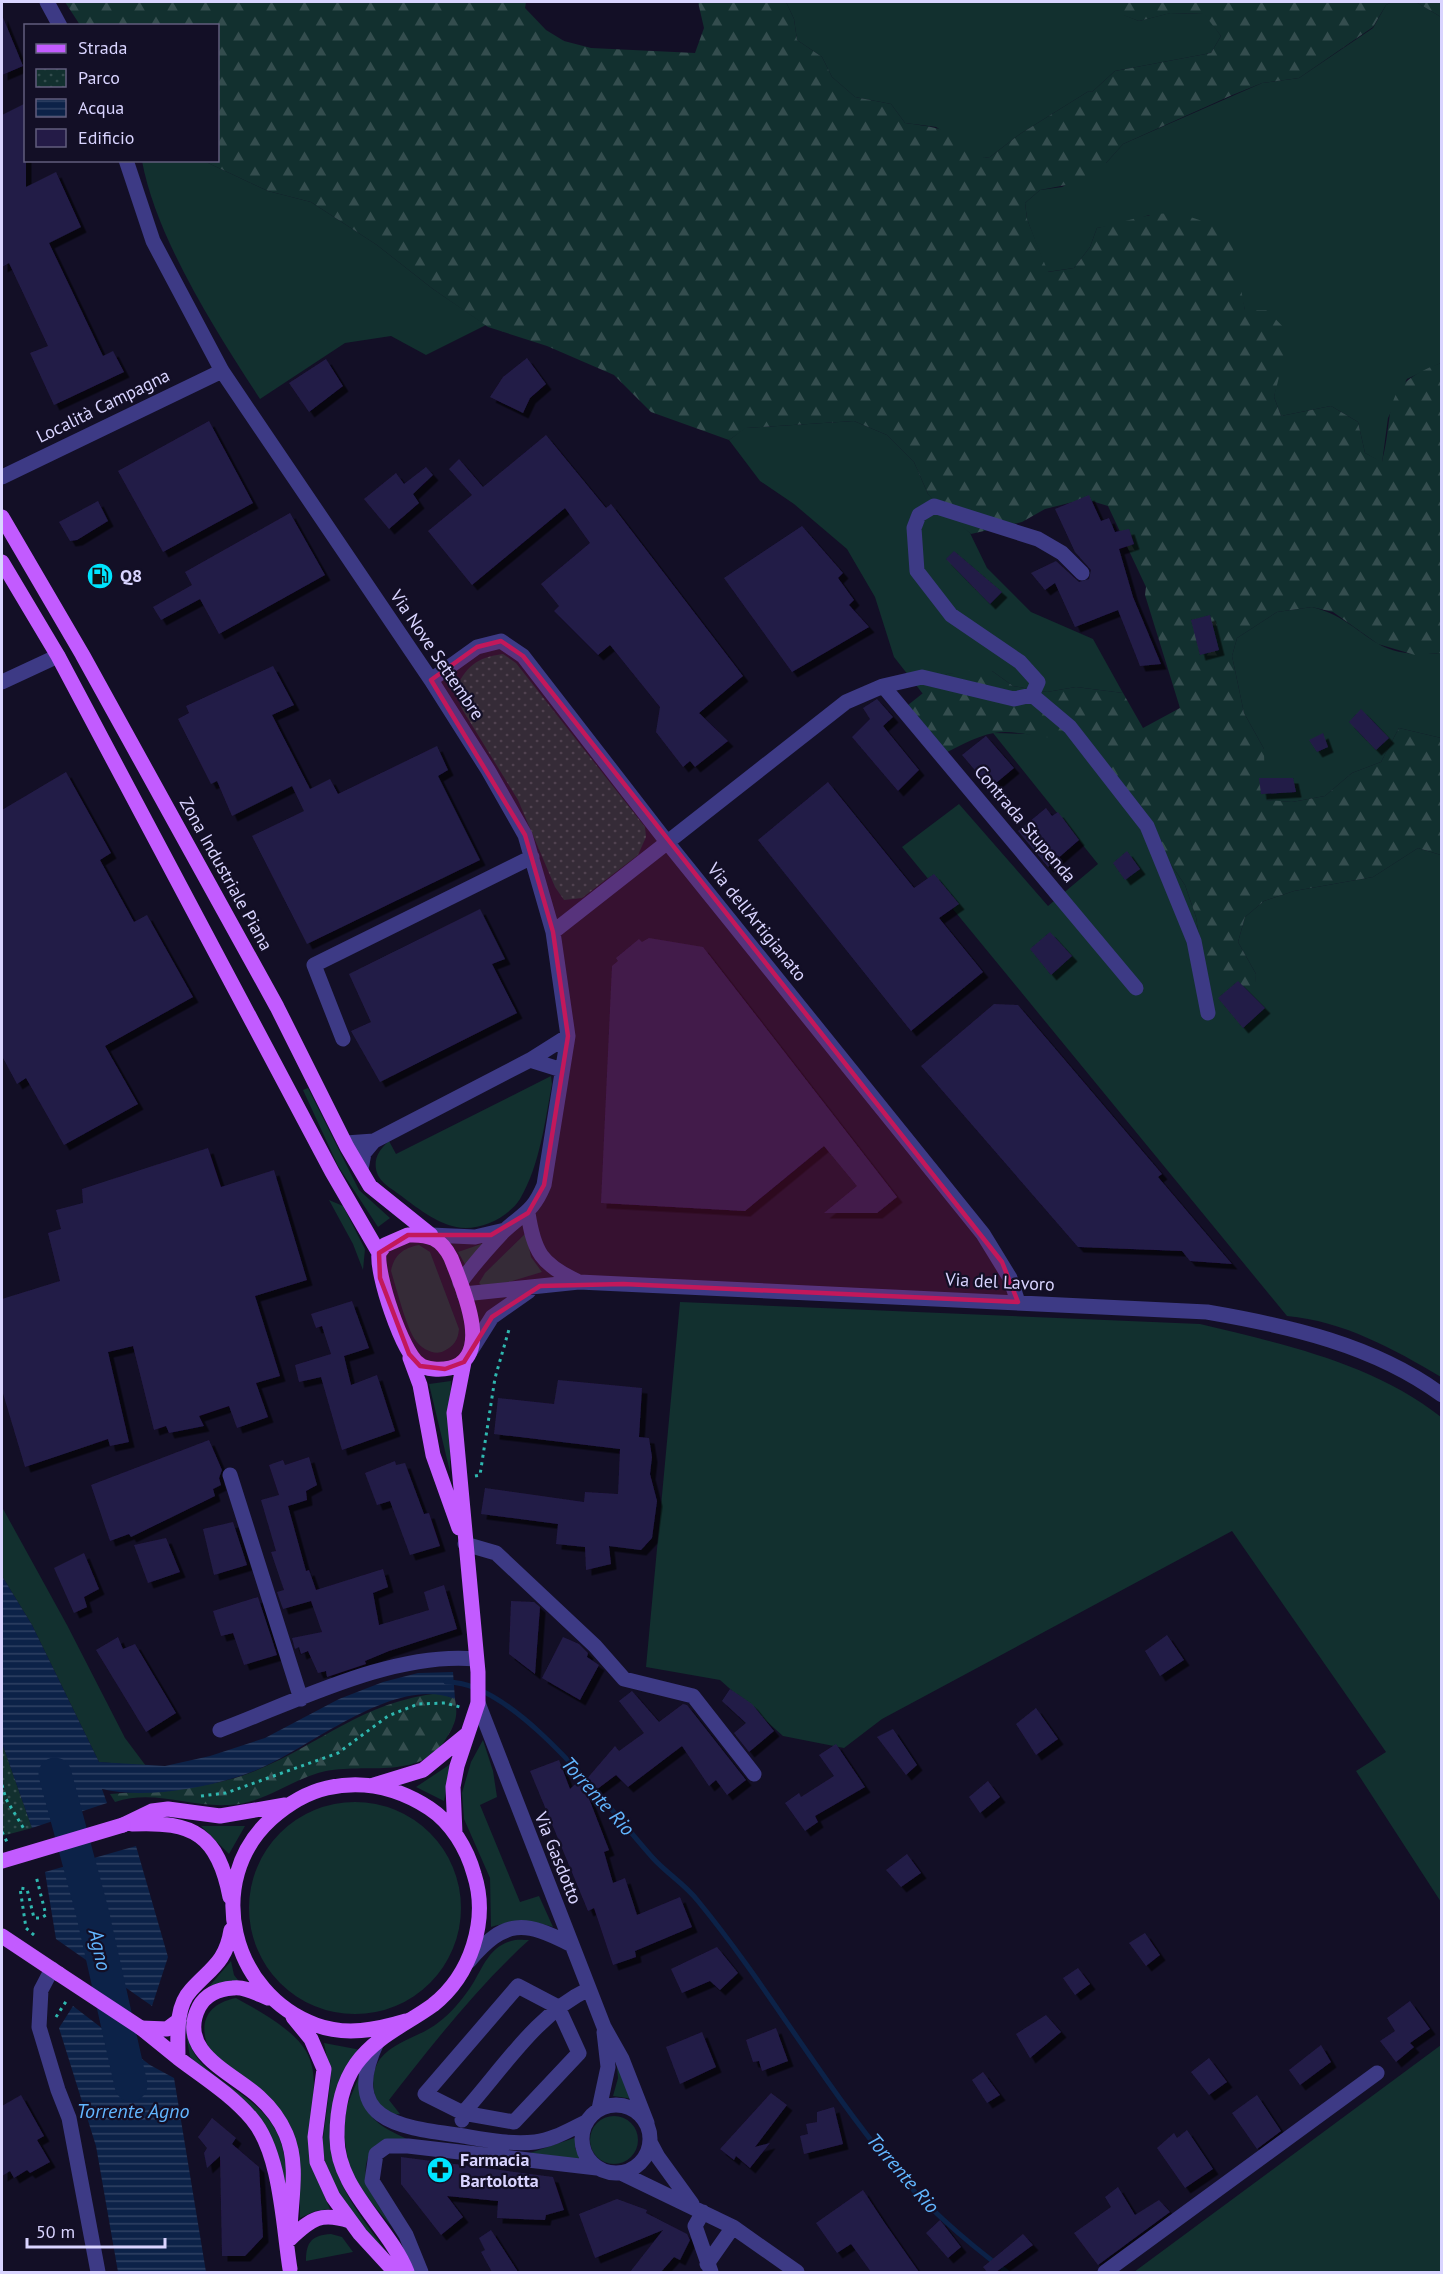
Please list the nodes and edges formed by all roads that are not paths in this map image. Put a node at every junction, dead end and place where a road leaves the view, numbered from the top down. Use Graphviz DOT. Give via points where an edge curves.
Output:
graph roads {
  1 [pos="47,2"];
  2 [pos="59,24"];
  3 [pos="127,162"];
  4 [pos="222,371"];
  5 [pos="2,477"];
  6 [pos="2,517"];
  7 [pos="2,562"];
  8 [pos="1082,573"];
  9 [pos="58,656"];
  10 [pos="431,680"];
  11 [pos="2,682"];
  12 [pos="883,686"];
  13 [pos="1032,695"];
  14 [pos="667,842"];
  15 [pos="532,857"];
  16 [pos="553,932"];
  17 [pos="1136,987"];
  18 [pos="1208,1013"];
  19 [pos="568,1036"];
  20 [pos="343,1039"];
  21 [pos="531,1060"];
  22 [pos="562,1070"];
  23 [pos="374,1141"];
  24 [pos="346,1143"];
  25 [pos="361,1169"];
  26 [pos="528,1213"];
  27 [pos="505,1230"];
  28 [pos="431,1235"];
  29 [pos="379,1253"];
  30 [pos="579,1282"];
  31 [pos="540,1286"];
  32 [pos="462,1289"];
  33 [pos="1018,1302"];
  34 [pos="408,1354"];
  35 [pos="466,1358"];
  36 [pos="1442,1395"];
  37 [pos="230,1475"];
  38 [pos="465,1544"];
  39 [pos="477,1665"];
  40 [pos="301,1699"];
  41 [pos="478,1703"];
  42 [pos="220,1730"];
  43 [pos="469,1731"];
  44 [pos="754,1774"];
  45 [pos="373,1785"];
  46 [pos="288,1804"];
  47 [pos="123,1825"];
  48 [pos="455,1833"];
  49 [pos="2,1861"];
  50 [pos="231,1906"];
  51 [pos="232,1924"];
  52 [pos="2,1936"];
  53 [pos="572,1945"];
  54 [pos="467,1963"];
  55 [pos="56,1971"];
  56 [pos="589,1989"];
  57 [pos="271,1999"];
  58 [pos="558,2007"];
  59 [pos="290,2013"];
  60 [pos="178,2020"];
  61 [pos="406,2021"];
  62 [pos="604,2026"];
  63 [pos="141,2028"];
  64 [pos="377,2042"];
  65 [pos="178,2058"];
  66 [pos="1377,2073"];
  67 [pos="599,2109"];
  68 [pos="463,2113"];
  69 [pos="586,2122"];
  70 [pos="647,2123"];
  71 [pos="459,2136"];
  72 [pos="650,2142"];
  73 [pos="597,2168"];
  74 [pos="621,2173"];
  75 [pos="698,2208"];
  76 [pos="350,2221"];
  77 [pos="733,2227"];
  78 [pos="290,2238"];
  79 [pos="709,2268"];
  80 [pos="290,2271"];
  81 [pos="98,2272"];
  82 [pos="395,2272"];
  83 [pos="407,2272"];
  84 [pos="421,2272"];
  85 [pos="797,2272"];
  86 [pos="1106,2272"];
  1 -- 2 [label="street"];
  3 -- 4 [label="street, Via Nove Settembre" via="153,241"];
  4 -- 5 [label="street, Località Campagna"];
  4 -- 10 [label="street, Via Nove Settembre"];
  6 -- 24 [label="main road, Zona Industriale Piana" via="277,1007"];
  7 -- 9 [label="main road"];
  8 -- 13 [label="street" via="1038,539 934,506 919,515 914,528 917,571 951,615 1020,662 1038,682"];
  9 -- 11 [label="street"];
  9 -- 29 [label="main road" via="332,1172"];
  10 -- 14 [label="street, Via dell'Artigianato" via="477,647 501,641 523,656"];
  10 -- 15 [label="street, Via Nove Settembre" via="488,770 525,835"];
  12 -- 13 [label="street" via="922,677 1014,699"];
  12 -- 14 [label="street" via="846,702"];
  12 -- 17 [label="street, Contrada Stupenda"];
  13 -- 18 [label="street" via="1070,727 1147,826 1194,941"];
  14 -- 16 [label="street"];
  14 -- 33 [label="street, Via dell'Artigianato" via="983,1234 1010,1278"];
  15 -- 16 [label="street, Via Nove Settembre"];
  15 -- 20 [label="street" via="314,965"];
  16 -- 19 [label="street, Via Nove Settembre"];
  19 -- 21 [label="street"];
  19 -- 22 [label="street, Via Nove Settembre"];
  21 -- 22 [label="street"];
  21 -- 23 [label="street"];
  22 -- 26 [label="street, Via Nove Settembre" via="544,1185"];
  23 -- 24 [label="street"];
  23 -- 25 [label="street" via="364,1153"];
  24 -- 25 [label="main road, Zona Industriale Piana"];
  25 -- 28 [label="main road, Zona Industriale Piana" via="370,1186"];
  26 -- 27 [label="street, Via Nove Settembre"];
  26 -- 30 [label="street" via="536,1251 553,1270"];
  27 -- 28 [label="street, Via Nove Settembre" via="475,1238"];
  27 -- 32 [label="street, Via Nove Settembre" via="479,1258"];
  28 -- 29 [label="main road" via="396,1239"];
  28 -- 32 [label="main road, Zona Industriale Piana" via="446,1248"];
  29 -- 34 [label="main road" via="380,1278"];
  30 -- 31 [label="street, Via del Lavoro"];
  30 -- 33 [label="street, Via del Lavoro"];
  31 -- 32 [label="street, Via del Lavoro"];
  31 -- 35 [label="street, Via del Lavoro" via="492,1317"];
  32 -- 35 [label="main road, Zona Industriale Piana" via="474,1328"];
  33 -- 36 [label="street, Via del Lavoro" via="1207,1312 1257,1321 1354,1348"];
  34 -- 35 [label="main road" via="420,1366 445,1369"];
  34 -- 38 [label="main road" via="420,1385 433,1455"];
  35 -- 38 [label="main road, Zona Industriale Piana" via="454,1413"];
  37 -- 40 [label="street"];
  38 -- 39 [label="main road"];
  38 -- 44 [label="street" via="496,1553 595,1646 624,1679 693,1696"];
  39 -- 40 [label="street" via="433,1658 386,1668"];
  39 -- 41 [label="main road"];
  40 -- 42 [label="street"];
  41 -- 43 [label="main road"];
  41 -- 53 [label="street, Via Gasdotto"];
  43 -- 45 [label="main road" via="423,1770"];
  43 -- 48 [label="main road" via="453,1787"];
  45 -- 46 [label="main road" via="343,1784 314,1791"];
  45 -- 48 [label="main road" via="414,1799 432,1810"];
  46 -- 47 [label="main road" via="220,1816 168,1809 152,1811"];
  46 -- 50 [label="main road" via="258,1831 239,1866"];
  47 -- 49 [label="main road, bridge"];
  47 -- 50 [label="main road" via="176,1824 199,1834 225,1869"];
  48 -- 54 [label="main road" via="478,1883 480,1911"];
  50 -- 51 [label="main road"];
  51 -- 57 [label="main road" via="245,1965"];
  51 -- 60 [label="main road" via="229,1947 218,1965 190,1990"];
  52 -- 55 [label="main road"];
  53 -- 54 [label="street" via="528,1927 506,1929 489,1938"];
  53 -- 56 [label="street, Via Gasdotto"];
  54 -- 61 [label="main road" via="435,2003"];
  55 -- 63 [label="main road, bridge"];
  55 -- 81 [label="street" via="41,1990 46,2026 57,2090 69,2118"];
  56 -- 58 [label="street"];
  56 -- 62 [label="street, Via Gasdotto"];
  57 -- 59 [label="main road"];
  57 -- 78 [label="main road" via="238,1987 222,1989 202,2002 195,2015 194,2032 198,2047 213,2064 259,2097 286,2134 293,2157"];
  58 -- 68 [label="street"];
  58 -- 68 [label="street" via="579,2053 514,2122"];
  58 -- 68 [label="street" via="518,1986 425,2094"];
  59 -- 61 [label="main road" via="317,2026 347,2031 377,2030"];
  59 -- 76 [label="main road" via="311,2039 322,2061 315,2137 318,2162 333,2197"];
  60 -- 63 [label="main road" via="167,2029"];
  60 -- 65 [label="main road"];
  61 -- 64 [label="main road"];
  62 -- 67 [label="street, Via Gasdotto" via="608,2067"];
  62 -- 70 [label="street, Via Gasdotto"];
  63 -- 65 [label="main road"];
  64 -- 71 [label="street" via="365,2070 365,2085 376,2112 390,2122 412,2129"];
  64 -- 83 [label="main road" via="347,2078 338,2122 339,2155 350,2183 399,2251"];
  65 -- 80 [label="main road" via="234,2101 253,2120 267,2143"];
  66 -- 86 [label="street"];
  67 -- 69 [label="street"];
  67 -- 70 [label="street" via="621,2104 640,2114"];
  68 -- 71 [label="street"];
  69 -- 71 [label="street" via="535,2142 509,2143"];
  69 -- 73 [label="street" via="582,2132 584,2152"];
  70 -- 72 [label="street"];
  72 -- 74 [label="street" via="641,2162"];
  72 -- 75 [label="street"];
  73 -- 74 [label="street"];
  73 -- 84 [label="street" via="387,2146 376,2154 372,2181 406,2235"];
  74 -- 75 [label="street"];
  75 -- 77 [label="street"];
  75 -- 79 [label="street" via="695,2226"];
  76 -- 78 [label="main road" via="331,2215 308,2221"];
  76 -- 82 [label="main road"];
  77 -- 79 [label="street"];
  77 -- 85 [label="street"];
  78 -- 80 [label="main road"];
}
